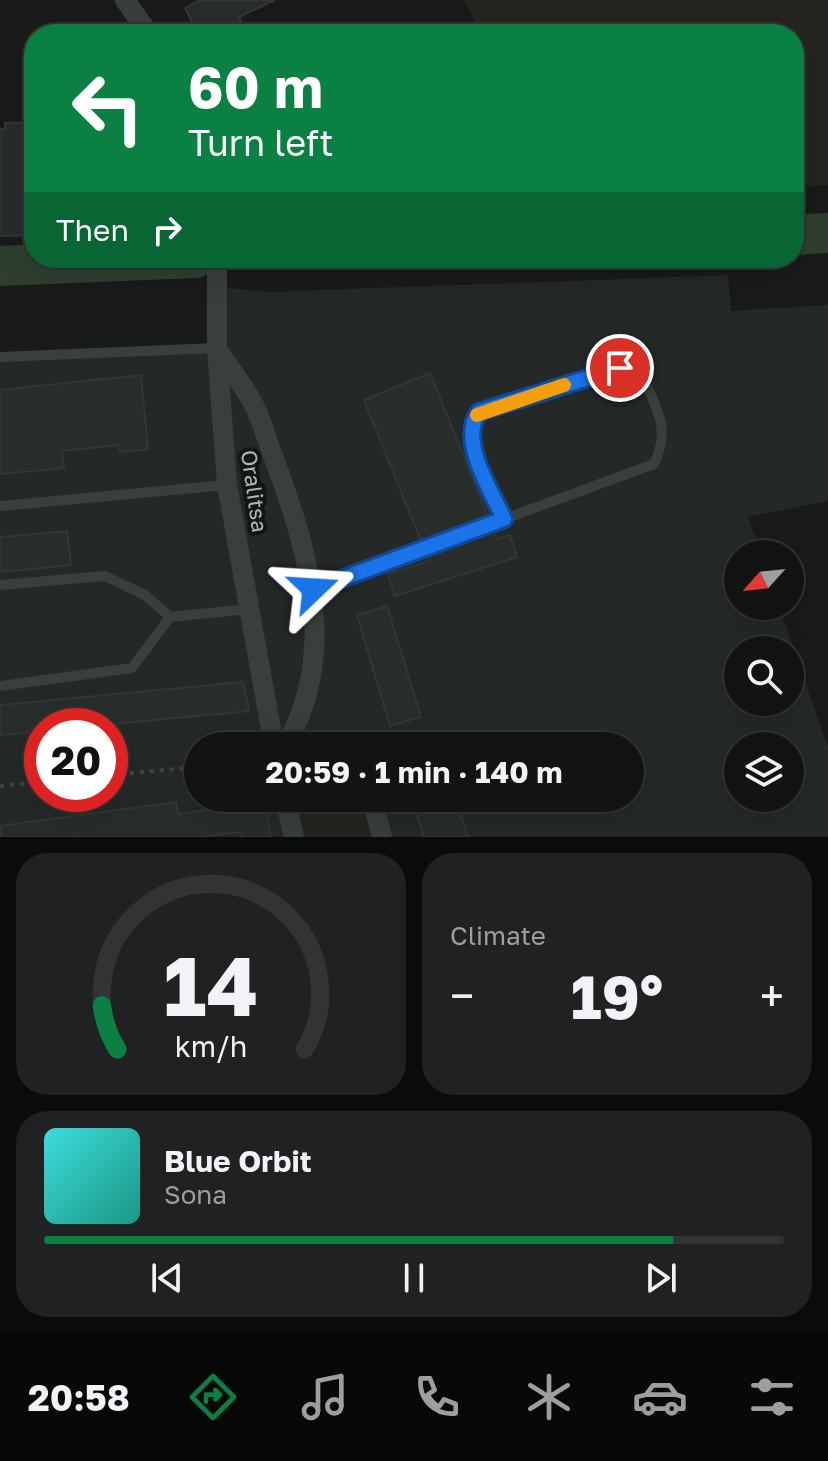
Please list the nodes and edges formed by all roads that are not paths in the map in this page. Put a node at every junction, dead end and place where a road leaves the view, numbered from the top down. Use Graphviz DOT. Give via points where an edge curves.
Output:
graph roads {
  1 [pos="125,0"];
  2 [pos="142,24"];
  3 [pos="217,268"];
  4 [pos="217,348"];
  5 [pos="0,357"];
  6 [pos="227,485"];
  7 [pos="0,506"];
  8 [pos="504,519"];
  9 [pos="0,585"];
  10 [pos="314,589"];
  11 [pos="249,609"];
  12 [pos="170,617"];
  13 [pos="0,686"];
  14 [pos="271,732"];
  15 [pos="294,732"];
  16 [pos="288,812"];
  17 [pos="376,812"];
  18 [pos="294,837"];
  19 [pos="382,837"];
  1 -- 2 [label="street"];
  3 -- 4 [label="street, Oralitsa"];
  4 -- 5 [label="lane"];
  4 -- 6 [label="street, Oralitsa"];
  4 -- 10 [label="street" via="253,403"];
  6 -- 7 [label="lane"];
  6 -- 11 [label="street, Oralitsa"];
  8 -- 8 [label="lane" via="654,464 663,445 662,422 643,377 620,368 479,412 470,423 471,439"];
  8 -- 10 [label="lane"];
  9 -- 12 [label="lane" via="105,576 145,595"];
  10 -- 15 [label="street" via="314,660"];
  11 -- 12 [label="lane"];
  11 -- 14 [label="street, Oralitsa"];
  12 -- 13 [label="lane" via="132,668"];
  16 -- 18 [label="street"];
  17 -- 19 [label="street"];
}
